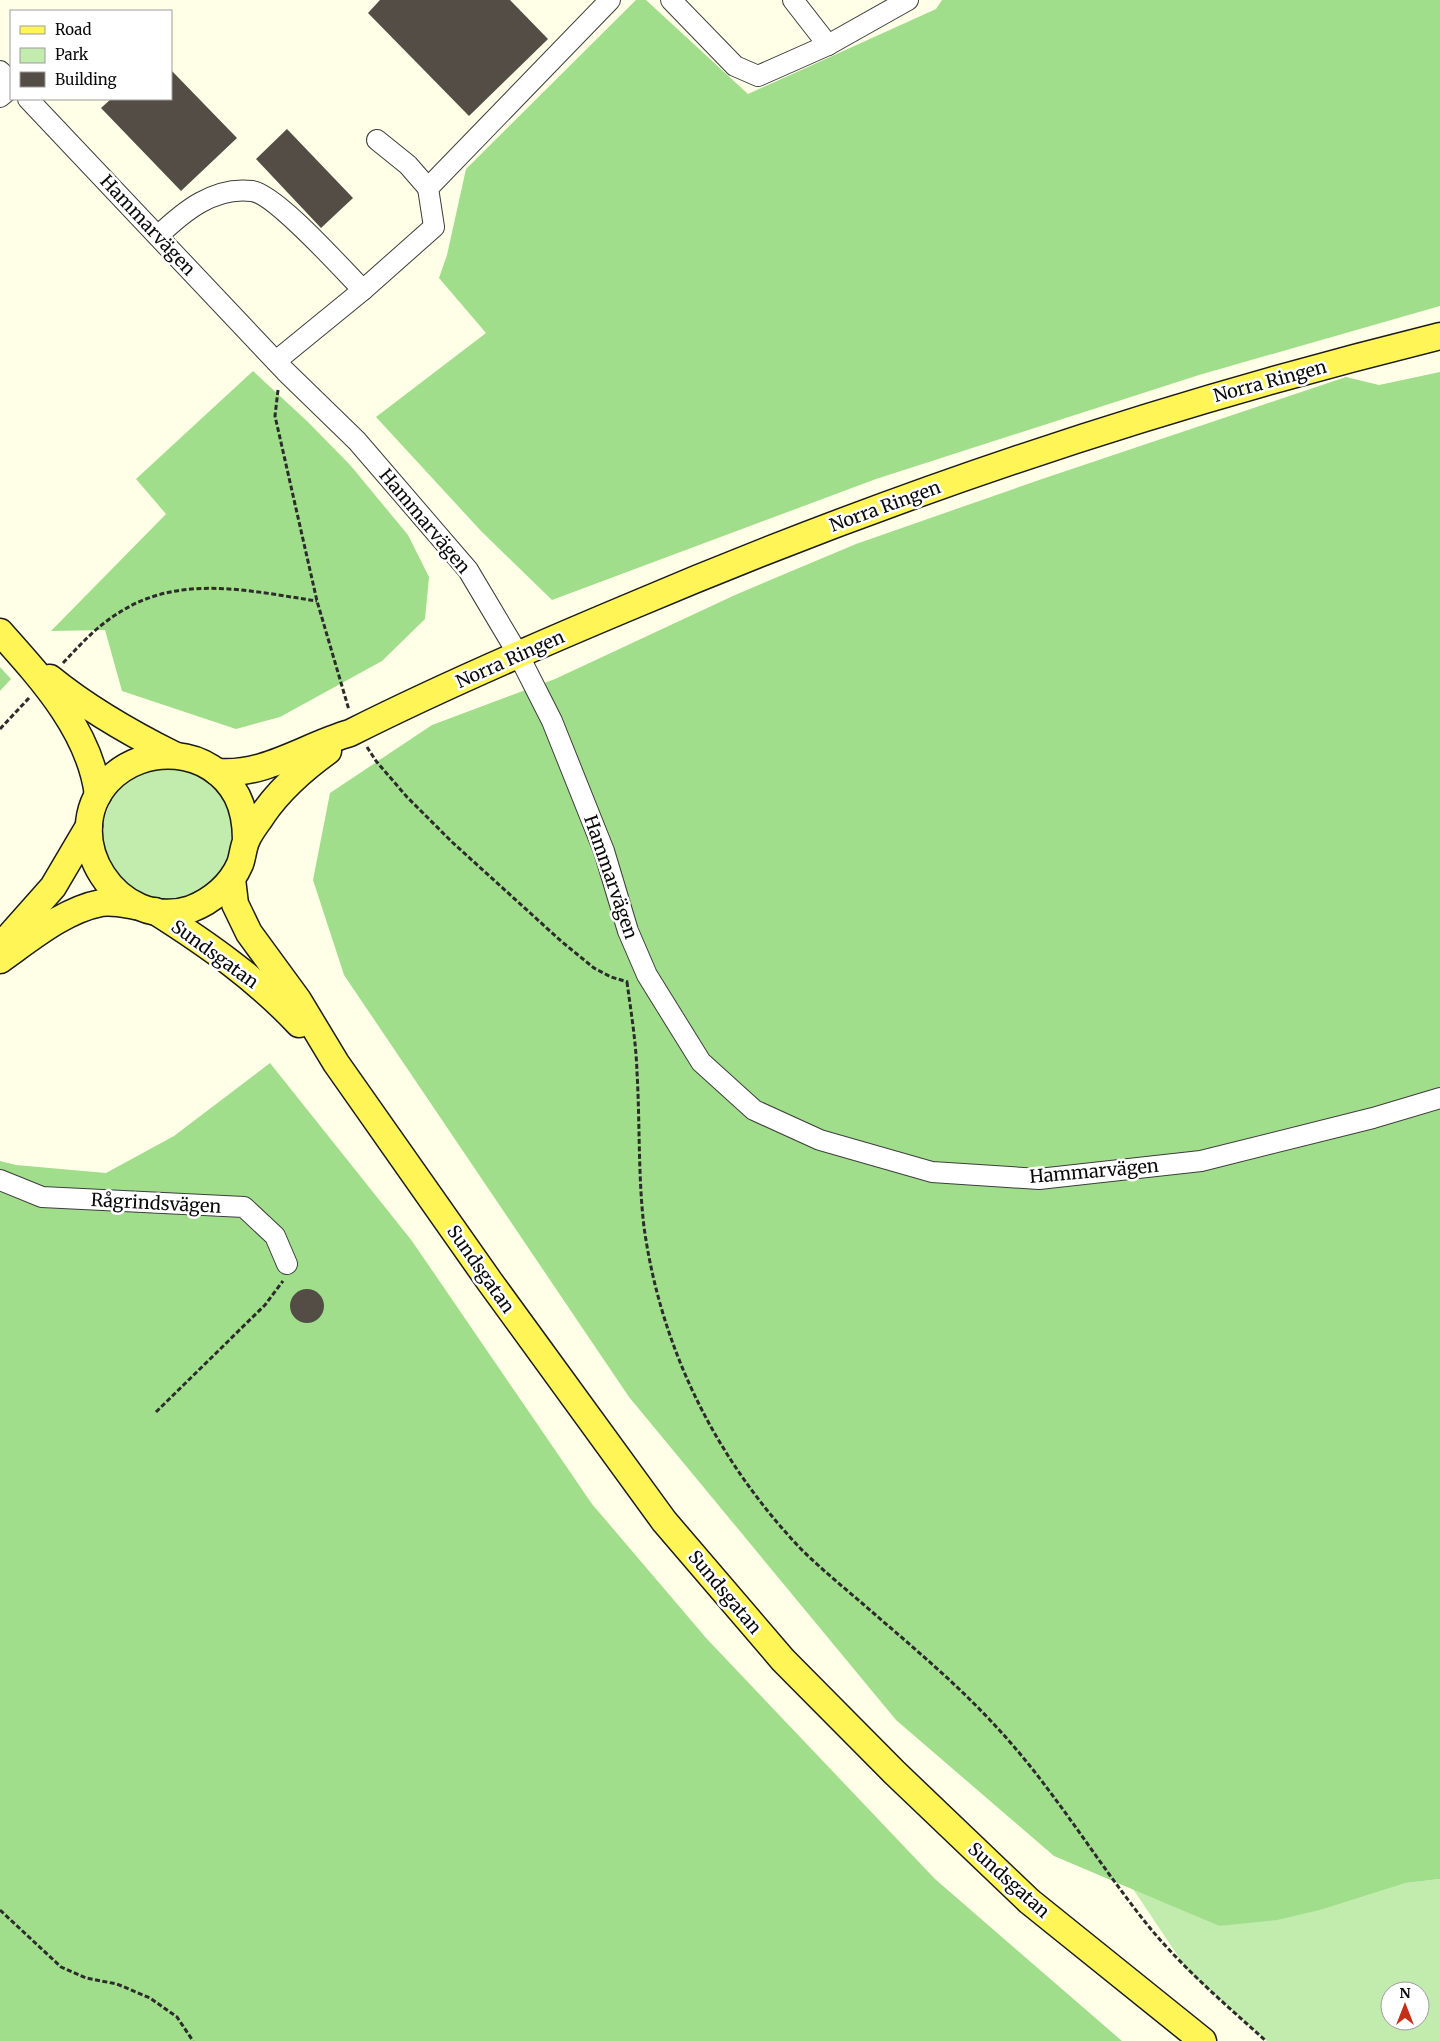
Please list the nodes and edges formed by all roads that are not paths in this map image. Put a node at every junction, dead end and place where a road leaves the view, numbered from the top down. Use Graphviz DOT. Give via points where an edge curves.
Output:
graph roads {
  1 [pos="610,0"];
  2 [pos="671,0"];
  3 [pos="908,0"];
  4 [pos="797,1"];
  5 [pos="828,45"];
  6 [pos="0,70"];
  7 [pos="10,81"];
  8 [pos="10,89"];
  9 [pos="0,97"];
  10 [pos="29,100"];
  11 [pos="377,140"];
  12 [pos="428,188"];
  13 [pos="158,236"];
  14 [pos="363,290"];
  15 [pos="1440,336"];
  16 [pos="280,366"];
  17 [pos="0,632"];
  18 [pos="18,653"];
  19 [pos="518,654"];
  20 [pos="356,730"];
  21 [pos="174,755"];
  22 [pos="216,772"];
  23 [pos="98,795"];
  24 [pos="89,826"];
  25 [pos="246,840"];
  26 [pos="232,879"];
  27 [pos="146,909"];
  28 [pos="0,947"];
  29 [pos="0,960"];
  30 [pos="336,1063"];
  31 [pos="1440,1098"];
  32 [pos="0,1180"];
  33 [pos="287,1264"];
  34 [pos="1202,2041"];
  1 -- 12 [label="street"];
  2 -- 5 [label="street" via="735,66 758,76"];
  3 -- 5 [label="street"];
  4 -- 5 [label="street"];
  6 -- 7 [label="street"];
  8 -- 9 [label="street"];
  10 -- 13 [label="street, Hammarvägen"];
  11 -- 12 [label="street"];
  12 -- 14 [label="street" via="434,227"];
  13 -- 14 [label="street" via="186,210 224,192 253,191 285,210"];
  13 -- 16 [label="street, Hammarvägen"];
  14 -- 16 [label="street"];
  15 -- 19 [label="main road, Norra Ringen" via="1183,404 992,467 734,562"];
  16 -- 19 [label="street, Hammarvägen" via="357,440 468,570"];
  17 -- 18 [label="main road"];
  18 -- 21 [label="main road" via="83,704"];
  18 -- 23 [label="main road" via="47,686 84,745 92,762"];
  19 -- 20 [label="main road, Norra Ringen"];
  19 -- 31 [label="street, Hammarvägen" via="555,729 604,851 628,931 647,975 702,1062 754,1110 820,1140 932,1172 1039,1179 1200,1161"];
  20 -- 22 [label="main road, Norra Ringen" via="262,768"];
  20 -- 25 [label="main road, Norra Ringen" via="293,778"];
  21 -- 22 [label="main road" via="196,761"];
  21 -- 23 [label="main road" via="159,755 130,764 118,772"];
  22 -- 25 [label="main road" via="236,795 242,810"];
  23 -- 24 [label="main road"];
  24 -- 27 [label="main road" via="92,859 99,874 122,898"];
  24 -- 28 [label="main road" via="53,887"];
  25 -- 26 [label="main road"];
  26 -- 27 [label="main road" via="206,902 190,909 172,912"];
  26 -- 30 [label="main road, Sundsgatan" via="235,904 249,933 298,1000"];
  27 -- 29 [label="main road" via="102,902 88,906 68,915"];
  27 -- 30 [label="main road, Sundsgatan" via="188,932 252,979 279,1002"];
  30 -- 34 [label="main road, Sundsgatan" via="490,1282 664,1520 783,1660 894,1772 1030,1901"];
  32 -- 33 [label="street, Rågrindsvägen" via="42,1198 244,1207 275,1236"];
}
